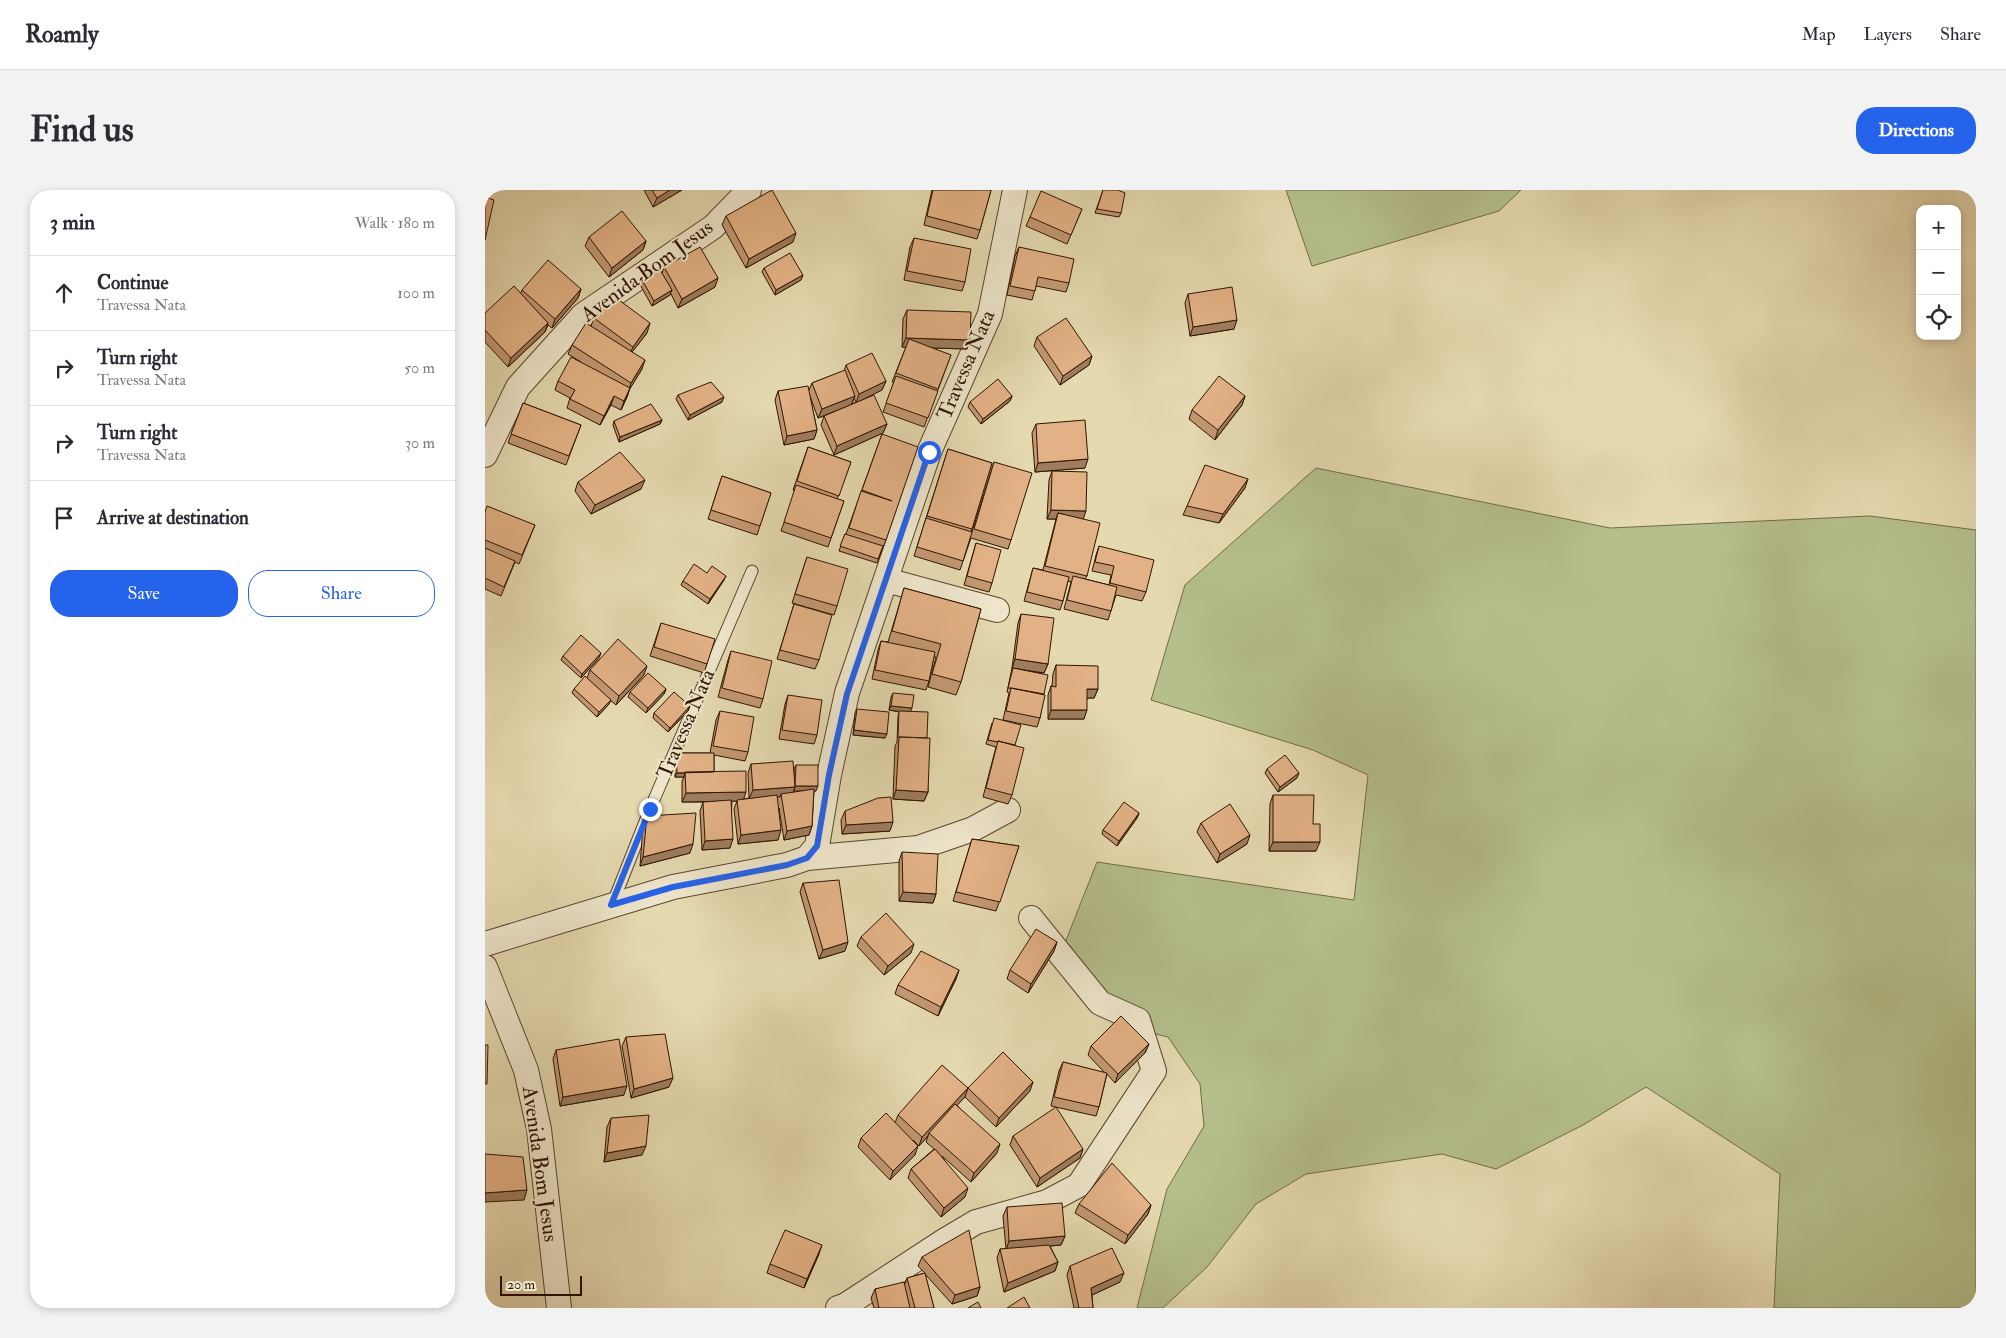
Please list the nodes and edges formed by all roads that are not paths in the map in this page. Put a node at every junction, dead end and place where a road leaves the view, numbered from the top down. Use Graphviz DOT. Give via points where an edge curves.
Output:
graph roads {
  1 [pos="749,190"];
  2 [pos="1015,190"];
  3 [pos="485,455"];
  4 [pos="752,571"];
  5 [pos="886,580"];
  6 [pos="997,610"];
  7 [pos="1008,810"];
  8 [pos="807,858"];
  9 [pos="611,905"];
  10 [pos="1031,918"];
  11 [pos="485,944"];
  12 [pos="485,967"];
  13 [pos="485,1008"];
  14 [pos="509,1024"];
  15 [pos="843,1307"];
  16 [pos="559,1308"];
  1 -- 3 [label="street, Avenida Bom Jesus" via="713,226 583,315 518,387"];
  2 -- 5 [label="street, Travessa Nata" via="990,314 929,452"];
  4 -- 9 [label="lane, Travessa Nata"];
  5 -- 6 [label="street"];
  5 -- 8 [label="street, Travessa Nata" via="847,694 817,846"];
  7 -- 8 [label="street" via="973,829 918,848"];
  8 -- 9 [label="street" via="787,865 673,887"];
  9 -- 11 [label="street"];
  10 -- 15 [label="street" via="1100,1003 1138,1020 1154,1071 1079,1185 1047,1202 976,1222"];
  12 -- 14 [label="street, Avenida Bom Jesus"];
  13 -- 14 [label="street"];
  14 -- 16 [label="street, Avenida Bom Jesus" via="526,1070 539,1129"];
}
